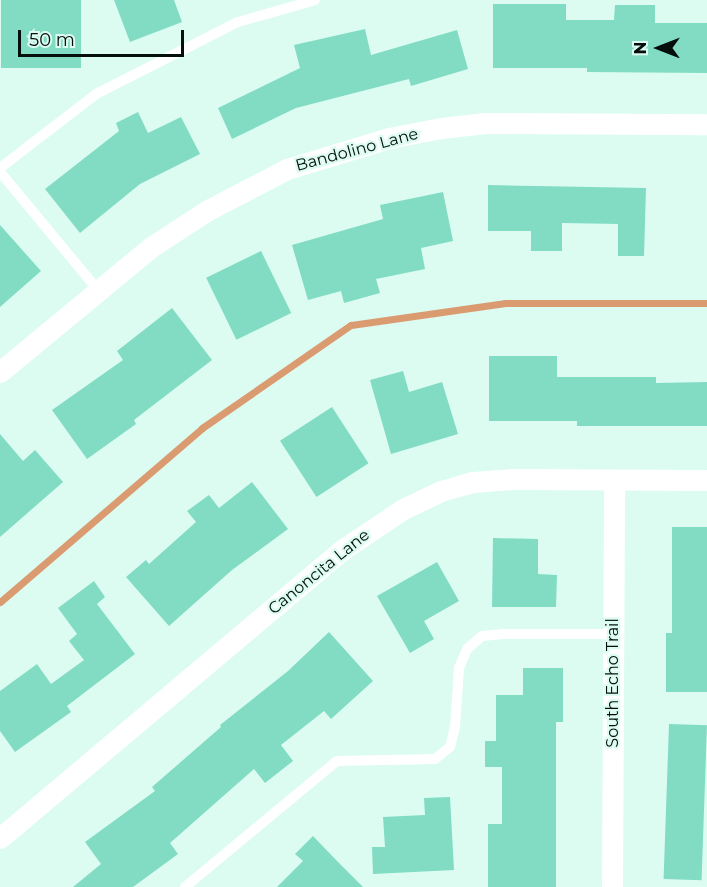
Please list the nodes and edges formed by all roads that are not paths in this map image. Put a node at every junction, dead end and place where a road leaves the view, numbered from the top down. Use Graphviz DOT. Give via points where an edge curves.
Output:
graph roads {
  1 [pos="315,0"];
  2 [pos="707,124"];
  3 [pos="0,170"];
  4 [pos="98,290"];
  5 [pos="0,372"];
  6 [pos="614,480"];
  7 [pos="707,480"];
  8 [pos="614,634"];
  9 [pos="0,838"];
  10 [pos="185,887"];
  11 [pos="612,887"];
  1 -- 3 [label="lane" via="238,22 96,94"];
  2 -- 4 [label="street, Bandolino Lane" via="485,123 389,138 287,169 248,188 151,248"];
  3 -- 4 [label="lane"];
  4 -- 5 [label="street, Bandolino Lane"];
  6 -- 7 [label="street, Canoncita Lane"];
  6 -- 8 [label="street, South Echo Trail"];
  6 -- 9 [label="street, Canoncita Lane" via="473,482 402,509 342,550"];
  8 -- 10 [label="lane" via="482,636 467,649 459,668 450,747 435,759 337,761"];
  8 -- 11 [label="street, South Echo Trail"];
}
